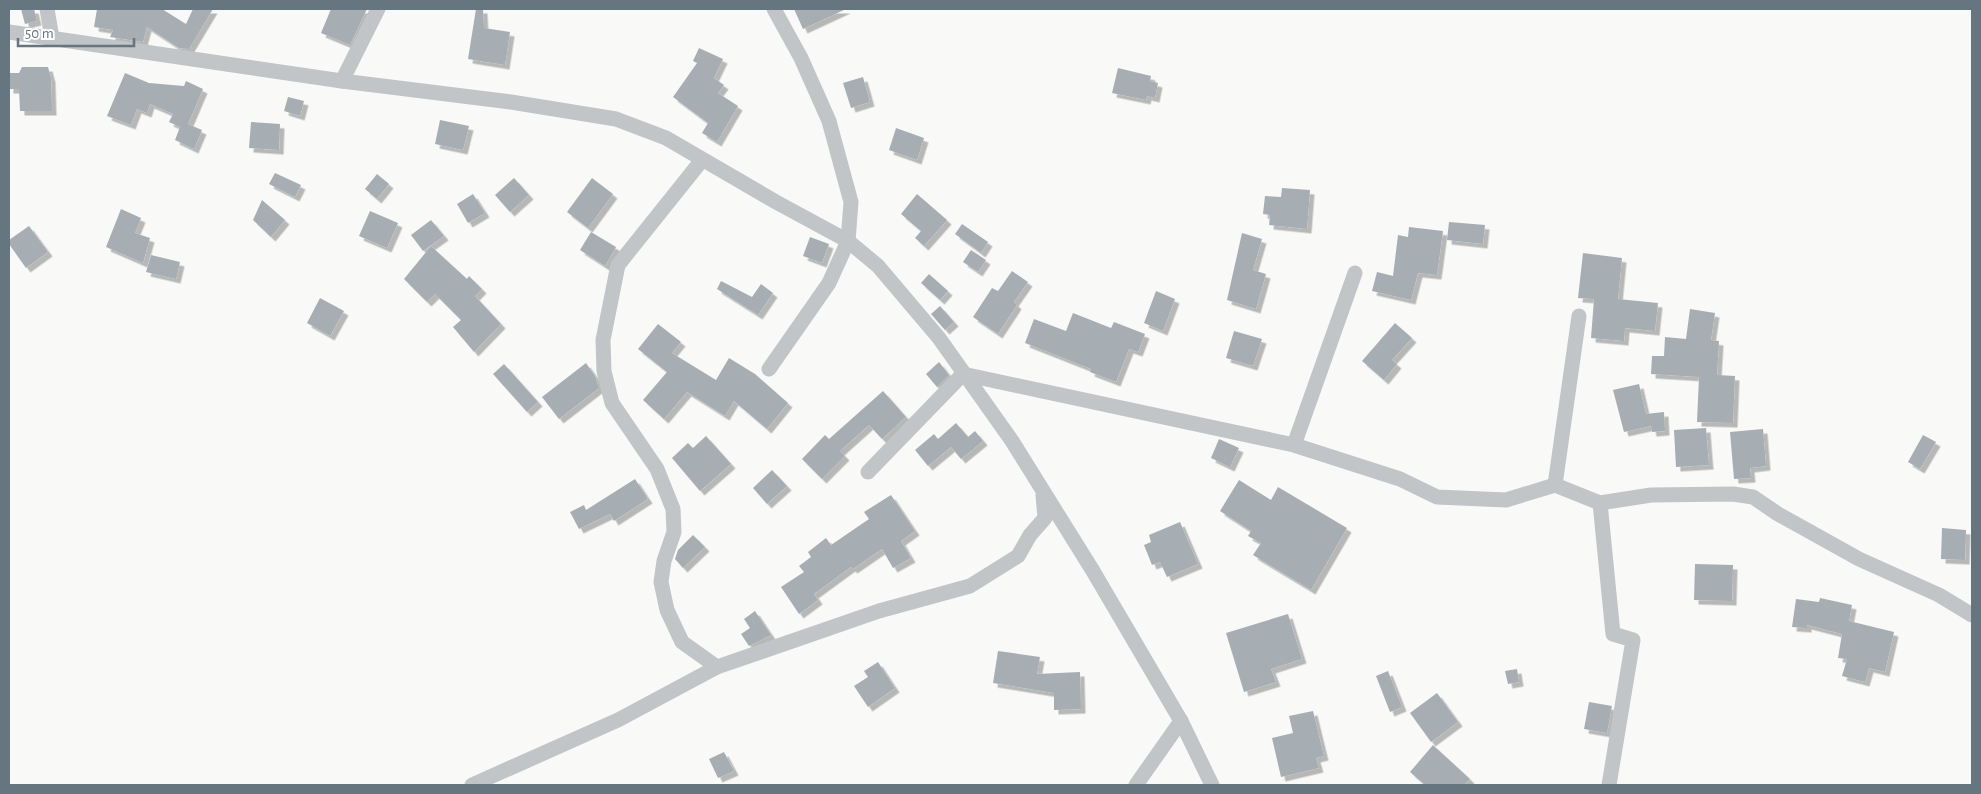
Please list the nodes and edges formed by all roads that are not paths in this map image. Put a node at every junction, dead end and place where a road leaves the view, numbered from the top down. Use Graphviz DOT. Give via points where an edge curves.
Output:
graph roads {
  1 [pos="47,9"];
  2 [pos="378,9"];
  3 [pos="774,9"];
  4 [pos="9,32"];
  5 [pos="52,38"];
  6 [pos="342,81"];
  7 [pos="702,160"];
  8 [pos="848,240"];
  9 [pos="1355,274"];
  10 [pos="1579,316"];
  11 [pos="769,369"];
  12 [pos="963,374"];
  13 [pos="1294,445"];
  14 [pos="868,472"];
  15 [pos="1555,485"];
  16 [pos="1043,493"];
  17 [pos="1600,503"];
  18 [pos="1972,615"];
  19 [pos="717,667"];
  20 [pos="1181,721"];
  21 [pos="472,785"];
  22 [pos="1136,785"];
  23 [pos="1212,785"];
  24 [pos="1609,785"];
  1 -- 5 [label="street"];
  2 -- 6 [label="street"];
  3 -- 8 [label="street" via="801,58 829,121 851,202"];
  4 -- 5 [label="street"];
  5 -- 6 [label="street"];
  6 -- 7 [label="street" via="616,119 666,138"];
  7 -- 8 [label="street"];
  7 -- 19 [label="street" via="618,265 604,340 604,370 612,403 657,469 673,509 674,532 661,582 667,610 682,642"];
  8 -- 11 [label="street" via="829,283"];
  8 -- 12 [label="street" via="884,274 939,338"];
  9 -- 13 [label="street"];
  10 -- 15 [label="street"];
  12 -- 13 [label="street"];
  12 -- 14 [label="street"];
  12 -- 16 [label="street" via="1012,441"];
  13 -- 15 [label="street" via="1400,480 1437,497 1506,500"];
  15 -- 17 [label="street"];
  16 -- 19 [label="street" via="1045,518 1018,556 970,586 879,611"];
  16 -- 20 [label="street"];
  17 -- 18 [label="street" via="1651,495 1733,494 1753,497 1859,559"];
  17 -- 24 [label="street" via="1613,634 1632,640"];
  19 -- 21 [label="street" via="618,720"];
  20 -- 22 [label="street"];
  20 -- 23 [label="street"];
}
